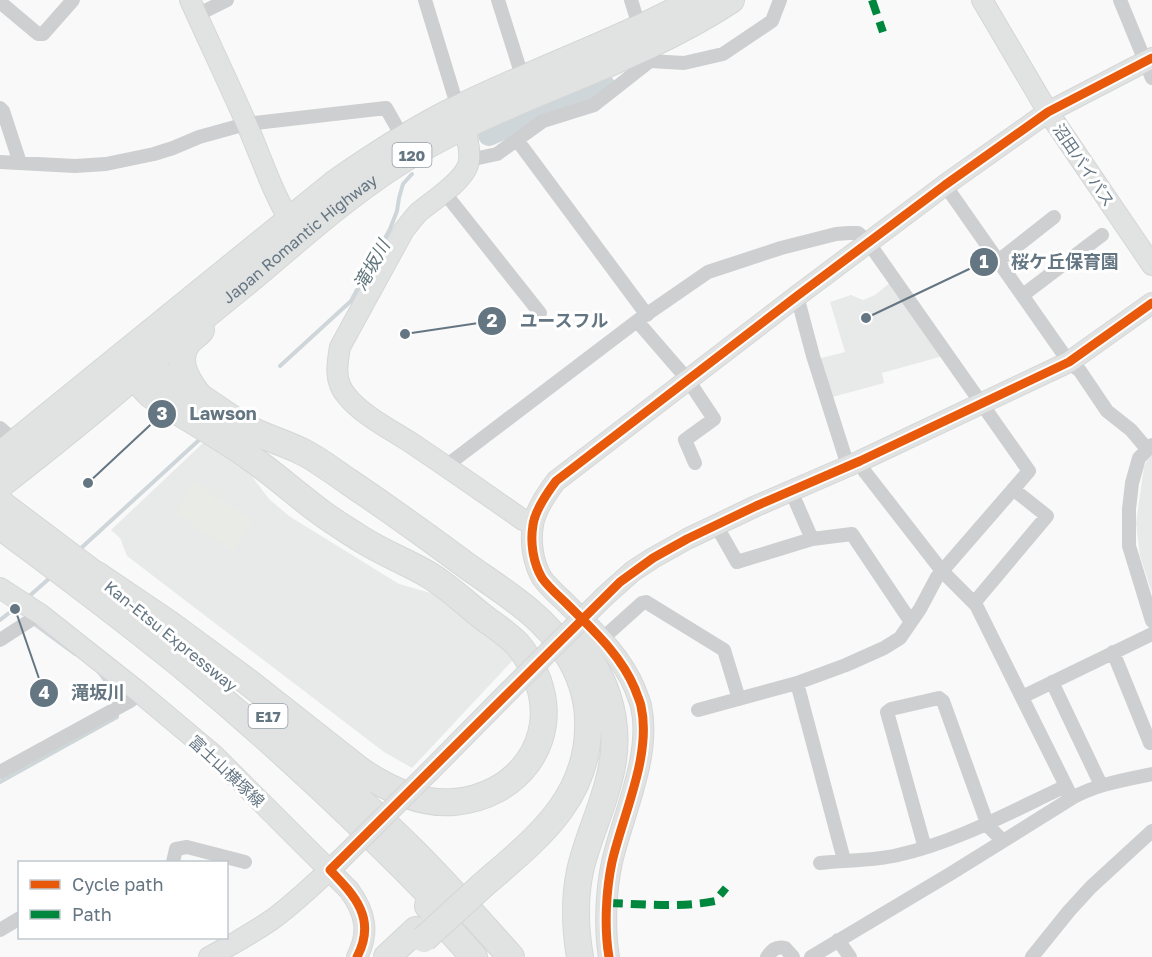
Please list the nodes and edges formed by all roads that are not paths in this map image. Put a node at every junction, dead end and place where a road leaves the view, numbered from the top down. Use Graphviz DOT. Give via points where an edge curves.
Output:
graph roads {
  1 [pos="73,0"];
  2 [pos="227,0"];
  3 [pos="424,0"];
  4 [pos="498,0"];
  5 [pos="631,0"];
  6 [pos="696,0"];
  7 [pos="731,0"];
  8 [pos="780,0"];
  9 [pos="982,0"];
  10 [pos="1120,0"];
  11 [pos="0,2"];
  12 [pos="193,8"];
  13 [pos="645,45"];
  14 [pos="1150,66"];
  15 [pos="523,79"];
  16 [pos="0,108"];
  17 [pos="1048,112"];
  18 [pos="461,118"];
  19 [pos="246,124"];
  20 [pos="403,138"];
  21 [pos="516,140"];
  22 [pos="469,160"];
  23 [pos="0,162"];
  24 [pos="20,163"];
  25 [pos="945,184"];
  26 [pos="444,192"];
  27 [pos="1054,218"];
  28 [pos="295,228"];
  29 [pos="1102,235"];
  30 [pos="868,242"];
  31 [pos="998,261"];
  32 [pos="1152,265"];
  33 [pos="255,275"];
  34 [pos="1023,295"];
  35 [pos="797,296"];
  36 [pos="1152,303"];
  37 [pos="540,313"];
  38 [pos="642,318"];
  39 [pos="1069,362"];
  40 [pos="135,365"];
  41 [pos="688,380"];
  42 [pos="198,395"];
  43 [pos="981,403"];
  44 [pos="11,447"];
  45 [pos="1150,447"];
  46 [pos="695,463"];
  47 [pos="854,464"];
  48 [pos="446,466"];
  49 [pos="0,485"];
  50 [pos="1013,489"];
  51 [pos="791,491"];
  52 [pos="0,503"];
  53 [pos="532,523"];
  54 [pos="716,525"];
  55 [pos="0,526"];
  56 [pos="812,539"];
  57 [pos="942,571"];
  58 [pos="97,575"];
  59 [pos="430,576"];
  60 [pos="0,588"];
  61 [pos="506,593"];
  62 [pos="974,603"];
  63 [pos="28,606"];
  64 [pos="1152,621"];
  65 [pos="911,622"];
  66 [pos="1152,634"];
  67 [pos="602,639"];
  68 [pos="0,640"];
  69 [pos="1113,652"];
  70 [pos="1052,682"];
  71 [pos="797,683"];
  72 [pos="140,693"];
  73 [pos="1022,697"];
  74 [pos="739,699"];
  75 [pos="698,710"];
  76 [pos="253,728"];
  77 [pos="1150,743"];
  78 [pos="0,772"];
  79 [pos="1152,774"];
  80 [pos="1101,785"];
  81 [pos="1069,792"];
  82 [pos="987,823"];
  83 [pos="1152,831"];
  84 [pos="1002,840"];
  85 [pos="927,847"];
  86 [pos="844,860"];
  87 [pos="173,861"];
  88 [pos="245,862"];
  89 [pos="820,863"];
  90 [pos="334,865"];
  91 [pos="479,881"];
  92 [pos="18,919"];
  93 [pos="0,930"];
  94 [pos="420,934"];
  95 [pos="838,940"];
  96 [pos="209,957"];
  97 [pos="357,957"];
  98 [pos="387,957"];
  99 [pos="406,957"];
  100 [pos="474,957"];
  101 [pos="487,957"];
  102 [pos="511,957"];
  103 [pos="579,957"];
  104 [pos="609,957"];
  105 [pos="767,957"];
  106 [pos="793,957"];
  107 [pos="811,957"];
  108 [pos="850,957"];
  109 [pos="1032,957"];
  1 -- 11 [label="street" via="43,34"];
  2 -- 12 [label="street"];
  3 -- 18 [label="street"];
  4 -- 15 [label="street"];
  5 -- 13 [label="street"];
  6 -- 13 [label="highway, Japan Romantic Highway / 120" via="657,21"];
  7 -- 13 [label="highway, Japan Romantic Highway / 120"];
  8 -- 13 [label="street" via="772,21 723,54 684,63"];
  9 -- 17 [label="street, 沼田バイパス"];
  10 -- 14 [label="street"];
  12 -- 19 [label="street"];
  13 -- 15 [label="highway, Japan Romantic Highway / 120"];
  13 -- 18 [label="highway, Japan Romantic Highway / 120"];
  13 -- 21 [label="street" via="594,105 543,121"];
  14 -- 17 [label="street"];
  15 -- 18 [label="highway, Japan Romantic Highway / 120"];
  16 -- 24 [label="street"];
  17 -- 25 [label="street"];
  17 -- 32 [label="street, 沼田バイパス"];
  18 -- 20 [label="highway, Japan Romantic Highway / 120"];
  18 -- 22 [label="street"];
  18 -- 28 [label="highway, Japan Romantic Highway / 120" via="431,144"];
  19 -- 20 [label="street" via="386,108"];
  19 -- 24 [label="street" via="154,154 106,164"];
  19 -- 28 [label="street"];
  20 -- 28 [label="highway, Japan Romantic Highway / 120" via="334,184"];
  21 -- 22 [label="street" via="497,154"];
  21 -- 38 [label="street"];
  22 -- 26 [label="street" via="465,172"];
  23 -- 24 [label="street"];
  25 -- 30 [label="street"];
  25 -- 31 [label="street"];
  26 -- 37 [label="street"];
  26 -- 48 [label="street" via="404,230 340,347 336,366 345,395"];
  27 -- 31 [label="street"];
  28 -- 33 [label="highway, Japan Romantic Highway / 120"];
  28 -- 40 [label="highway, Japan Romantic Highway / 120"];
  29 -- 34 [label="street"];
  30 -- 35 [label="street"];
  30 -- 38 [label="street" via="858,233 836,234 708,272"];
  30 -- 43 [label="street"];
  31 -- 34 [label="street"];
  33 -- 40 [label="highway, Japan Romantic Highway / 120"];
  33 -- 42 [label="highway" via="245,292 184,348 184,374"];
  34 -- 39 [label="street"];
  35 -- 41 [label="street"];
  35 -- 47 [label="street" via="819,376"];
  36 -- 39 [label="street"];
  38 -- 41 [label="street"];
  38 -- 48 [label="street"];
  39 -- 43 [label="street"];
  39 -- 45 [label="street" via="1080,371 1107,411"];
  40 -- 42 [label="highway"];
  40 -- 44 [label="highway, Japan Romantic Highway / 120"];
  40 -- 59 [label="highway" via="142,387 151,395 250,457 320,512"];
  41 -- 46 [label="street" via="714,419 685,440"];
  41 -- 53 [label="street" via="556,481"];
  42 -- 61 [label="highway" via="251,430 304,452"];
  43 -- 47 [label="street"];
  43 -- 50 [label="street" via="1029,471"];
  44 -- 49 [label="highway, Japan Romantic Highway / 120"];
  45 -- 64 [label="street" via="1138,458 1128,509 1129,546"];
  47 -- 51 [label="street"];
  47 -- 57 [label="street" via="865,472"];
  48 -- 53 [label="street"];
  50 -- 57 [label="street"];
  50 -- 62 [label="street" via="1047,516"];
  51 -- 54 [label="street"];
  51 -- 56 [label="street"];
  52 -- 58 [label="highway, Kan-Etsu Expressway / E17"];
  53 -- 67 [label="street" via="536,567"];
  54 -- 56 [label="street" via="737,562"];
  54 -- 90 [label="street, bridge" via="633,571"];
  55 -- 76 [label="highway, Kan-Etsu Expressway / E17" via="126,621"];
  56 -- 65 [label="street" via="852,534"];
  57 -- 62 [label="street"];
  57 -- 65 [label="street"];
  58 -- 59 [label="highway" via="168,623 380,783 419,799 453,803 487,795 516,777 528,764 541,733 543,700 534,671 518,645"];
  58 -- 102 [label="highway, Kan-Etsu Expressway / E17" via="193,652 340,781 409,847"];
  59 -- 91 [label="highway" via="482,594 531,630 556,660 573,709 573,747 561,782 538,816"];
  60 -- 63 [label="street, 富士山横塚線"];
  61 -- 91 [label="highway" via="541,622 566,651 586,702 588,736 581,770 566,803 543,831"];
  61 -- 103 [label="highway" via="543,614 575,642 600,676 611,708 613,765 576,895"];
  62 -- 73 [label="street"];
  63 -- 68 [label="street"];
  63 -- 72 [label="street, 富士山横塚線"];
  65 -- 71 [label="street" via="900,638 885,648"];
  66 -- 69 [label="street"];
  67 -- 74 [label="street" via="646,602 724,650"];
  67 -- 104 [label="street" via="630,679 641,706 643,734 640,762 612,863 607,920"];
  69 -- 70 [label="street"];
  69 -- 77 [label="street"];
  70 -- 73 [label="street"];
  70 -- 80 [label="street"];
  71 -- 74 [label="street"];
  71 -- 86 [label="street"];
  72 -- 78 [label="street"];
  72 -- 90 [label="street, 富士山横塚線"];
  73 -- 81 [label="street"];
  74 -- 75 [label="street"];
  76 -- 100 [label="highway" via="402,878"];
  76 -- 101 [label="highway, Kan-Etsu Expressway / E17" via="394,858"];
  79 -- 80 [label="street"];
  80 -- 81 [label="street"];
  81 -- 82 [label="street"];
  81 -- 84 [label="street"];
  82 -- 84 [label="street"];
  82 -- 85 [label="street"];
  82 -- 85 [label="street" via="943,701 939,698 891,709 887,712"];
  83 -- 109 [label="street" via="1091,887"];
  84 -- 95 [label="street"];
  85 -- 86 [label="street" via="896,856"];
  86 -- 89 [label="street"];
  87 -- 88 [label="street" via="176,849 187,847"];
  90 -- 96 [label="street" via="273,919"];
  90 -- 97 [label="street, 富士山横塚線" via="361,910 365,930"];
  91 -- 94 [label="highway"];
  92 -- 93 [label="street"];
  94 -- 98 [label="highway"];
  94 -- 99 [label="highway"];
  95 -- 107 [label="street"];
  95 -- 108 [label="street"];
  105 -- 106 [label="street" via="781,947"];
}
